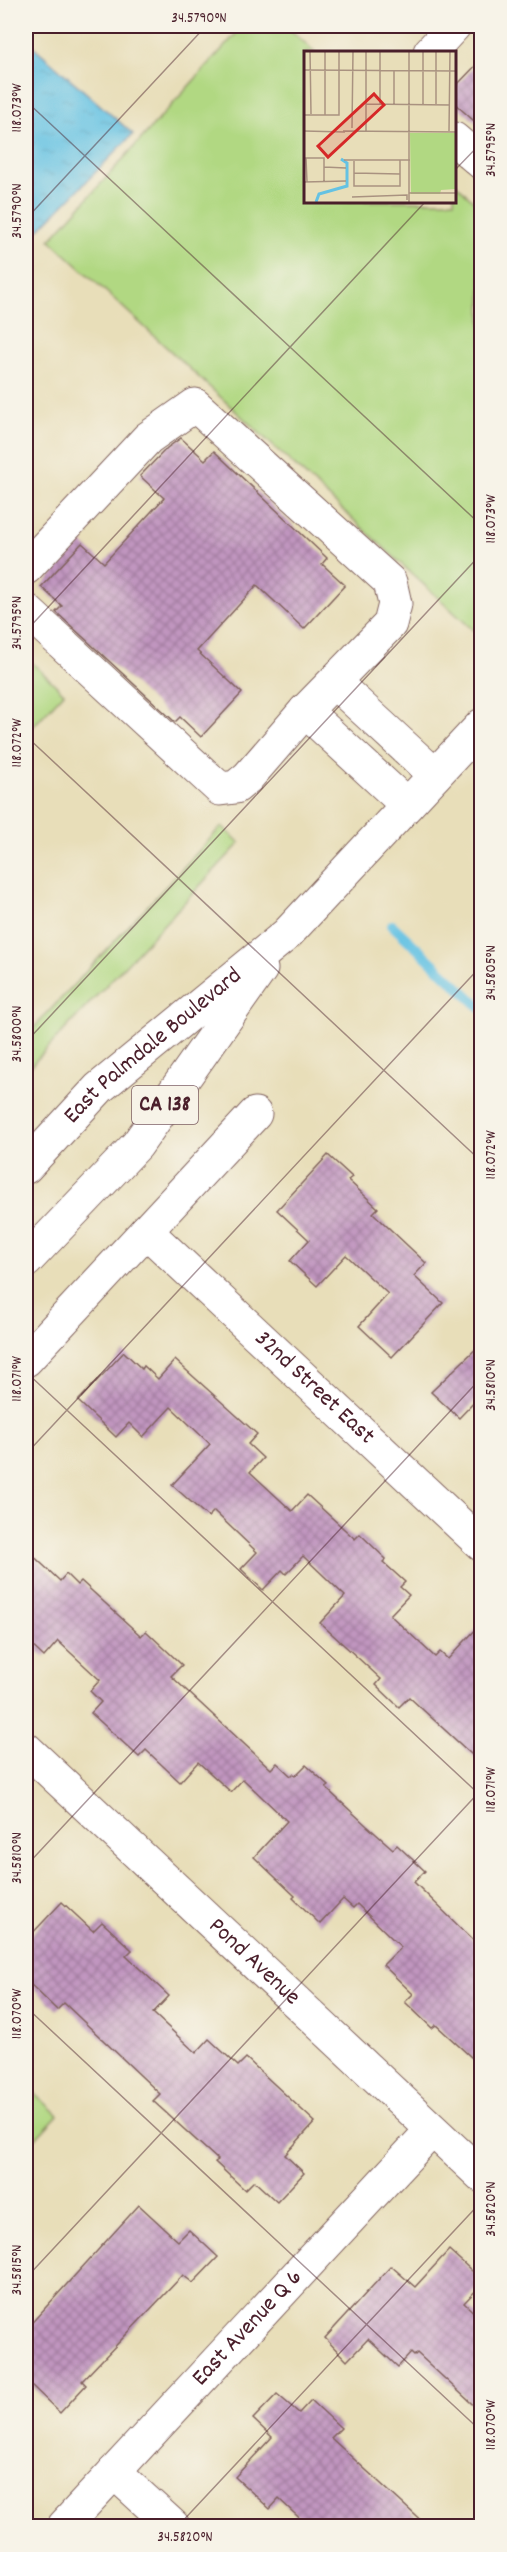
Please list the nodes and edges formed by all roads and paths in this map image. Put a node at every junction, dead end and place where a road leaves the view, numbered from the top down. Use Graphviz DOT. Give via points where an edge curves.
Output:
graph roads {
  1 [pos="454,26"];
  2 [pos="431,51"];
  3 [pos="456,141"];
  4 [pos="482,163"];
  5 [pos="26,568"];
  6 [pos="26,610"];
  7 [pos="334,682"];
  8 [pos="306,711"];
  9 [pos="482,725"];
  10 [pos="435,775"];
  11 [pos="406,805"];
  12 [pos="287,934"];
  13 [pos="82,1107"];
  14 [pos="255,1114"];
  15 [pos="26,1136"];
  16 [pos="26,1167"];
  17 [pos="146,1231"];
  18 [pos="26,1261"];
  19 [pos="26,1360"];
  20 [pos="482,1545"];
  21 [pos="26,1749"];
  22 [pos="432,2130"];
  23 [pos="482,2176"];
  24 [pos="114,2472"];
  25 [pos="64,2526"];
  26 [pos="173,2526"];
  1 -- 2 [label="main road"];
  3 -- 4 [label="main road"];
  5 -- 7 [label="main road" via="148,438 195,405 390,582 395,604 390,624"];
  6 -- 8 [label="main road" via="220,789 236,787 248,777"];
  7 -- 8 [label="main road"];
  7 -- 10 [label="main road"];
  8 -- 11 [label="main road"];
  9 -- 10 [label="main road, East Palmdale Boulevard / CA 138"];
  10 -- 11 [label="main road, East Palmdale Boulevard / CA 138"];
  11 -- 12 [label="main road, East Palmdale Boulevard / CA 138"];
  12 -- 13 [label="main road, East Palmdale Boulevard" via="99,1088"];
  12 -- 18 [label="main road, East Palmdale Boulevard / CA 138" via="137,1144"];
  13 -- 15 [label="main road"];
  13 -- 16 [label="main road, East Palmdale Boulevard"];
  14 -- 17 [label="main road"];
  17 -- 19 [label="main road"];
  17 -- 20 [label="main road, 32nd Street East"];
  21 -- 22 [label="main road, Pond Avenue"];
  22 -- 23 [label="main road, Pond Avenue"];
  22 -- 24 [label="main road, East Avenue Q 6"];
  24 -- 25 [label="main road, East Avenue Q 6"];
  24 -- 26 [label="main road"];
}
